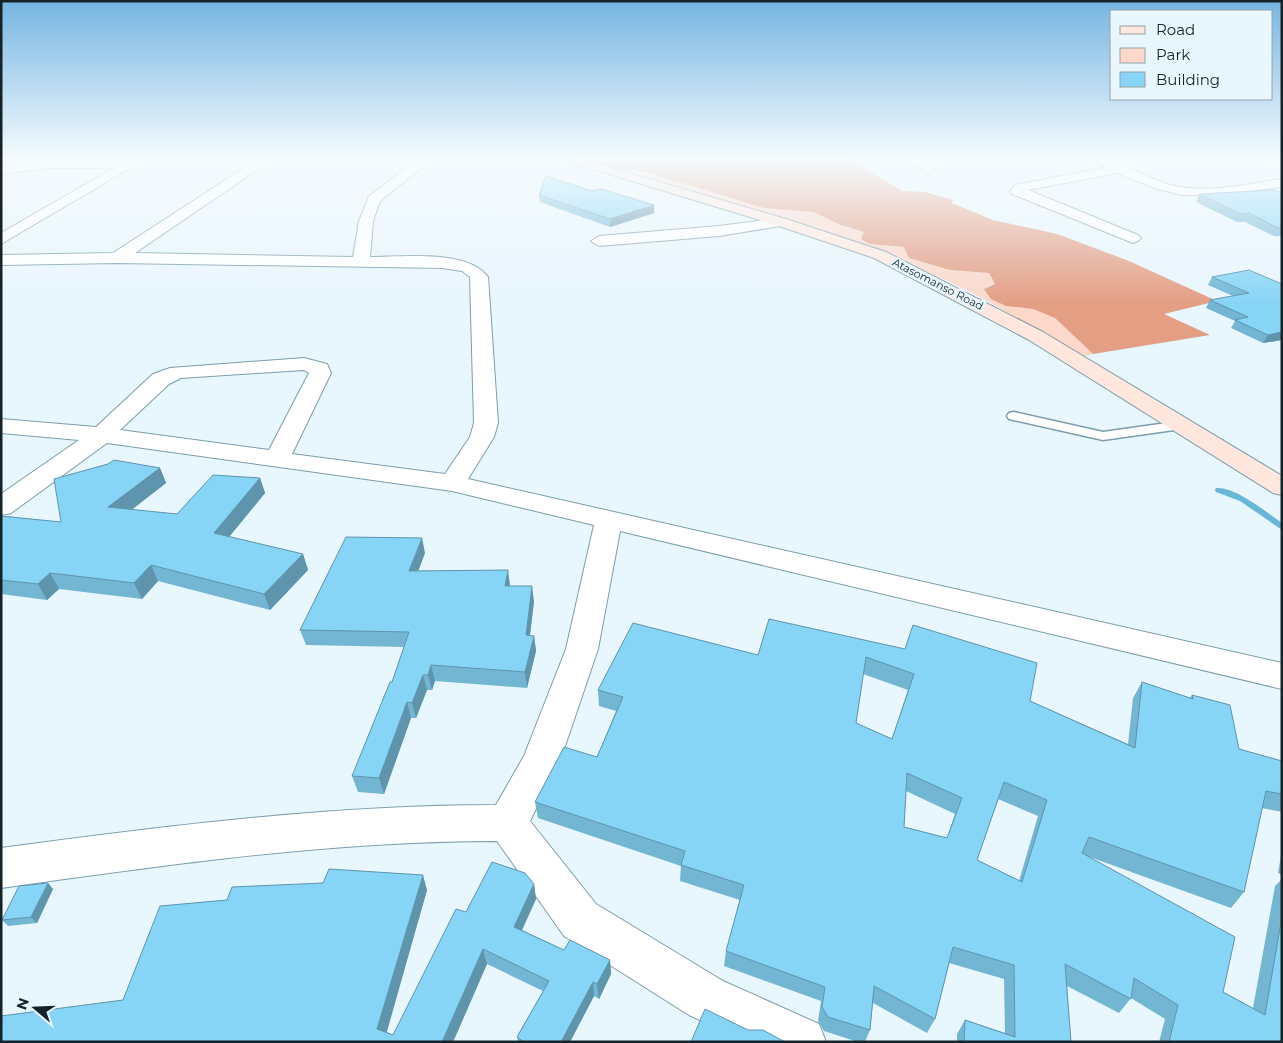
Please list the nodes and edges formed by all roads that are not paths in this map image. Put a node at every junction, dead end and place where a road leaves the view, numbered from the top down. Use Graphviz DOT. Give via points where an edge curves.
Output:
graph roads {
  1 [pos="59,206"];
  2 [pos="198,206"];
  3 [pos="372,206"];
  4 [pos="724,206"];
  5 [pos="1053,206"];
  6 [pos="781,222"];
  7 [pos="28,224"];
  8 [pos="1,225"];
  9 [pos="1,238"];
  10 [pos="1133,238"];
  11 [pos="599,241"];
  12 [pos="118,258"];
  13 [pos="1,260"];
  14 [pos="361,261"];
  15 [pos="1014,416"];
  16 [pos="1181,425"];
  17 [pos="1,426"];
  18 [pos="102,435"];
  19 [pos="277,458"];
  20 [pos="452,483"];
  21 [pos="1282,487"];
  22 [pos="1,507"];
  23 [pos="609,518"];
  24 [pos="1282,676"];
  25 [pos="507,823"];
  26 [pos="1,868"];
  27 [pos="801,1042"];
  1 -- 7 [label="street"];
  2 -- 12 [label="street"];
  3 -- 14 [label="street" via="366,221"];
  4 -- 6 [label="street, Atasomanso Road"];
  5 -- 10 [label="street"];
  6 -- 11 [label="street" via="719,231"];
  6 -- 16 [label="street, Atasomanso Road" via="880,255 952,291 1036,336"];
  7 -- 8 [label="street"];
  7 -- 9 [label="street"];
  12 -- 13 [label="street"];
  12 -- 14 [label="street"];
  14 -- 20 [label="street" via="442,263 475,270 479,277 486,423 482,437"];
  15 -- 16 [label="lane" via="1103,436"];
  16 -- 21 [label="street, Atasomanso Road"];
  17 -- 18 [label="street"];
  18 -- 19 [label="street"];
  18 -- 19 [label="street" via="161,379 177,372 304,364 320,368"];
  18 -- 22 [label="street"];
  19 -- 20 [label="street"];
  20 -- 23 [label="street" via="534,504"];
  23 -- 24 [label="street"];
  23 -- 25 [label="street" via="582,649 542,758"];
  25 -- 26 [label="street" via="437,824 192,842"];
  25 -- 27 [label="street" via="580,920 706,998"];
}
